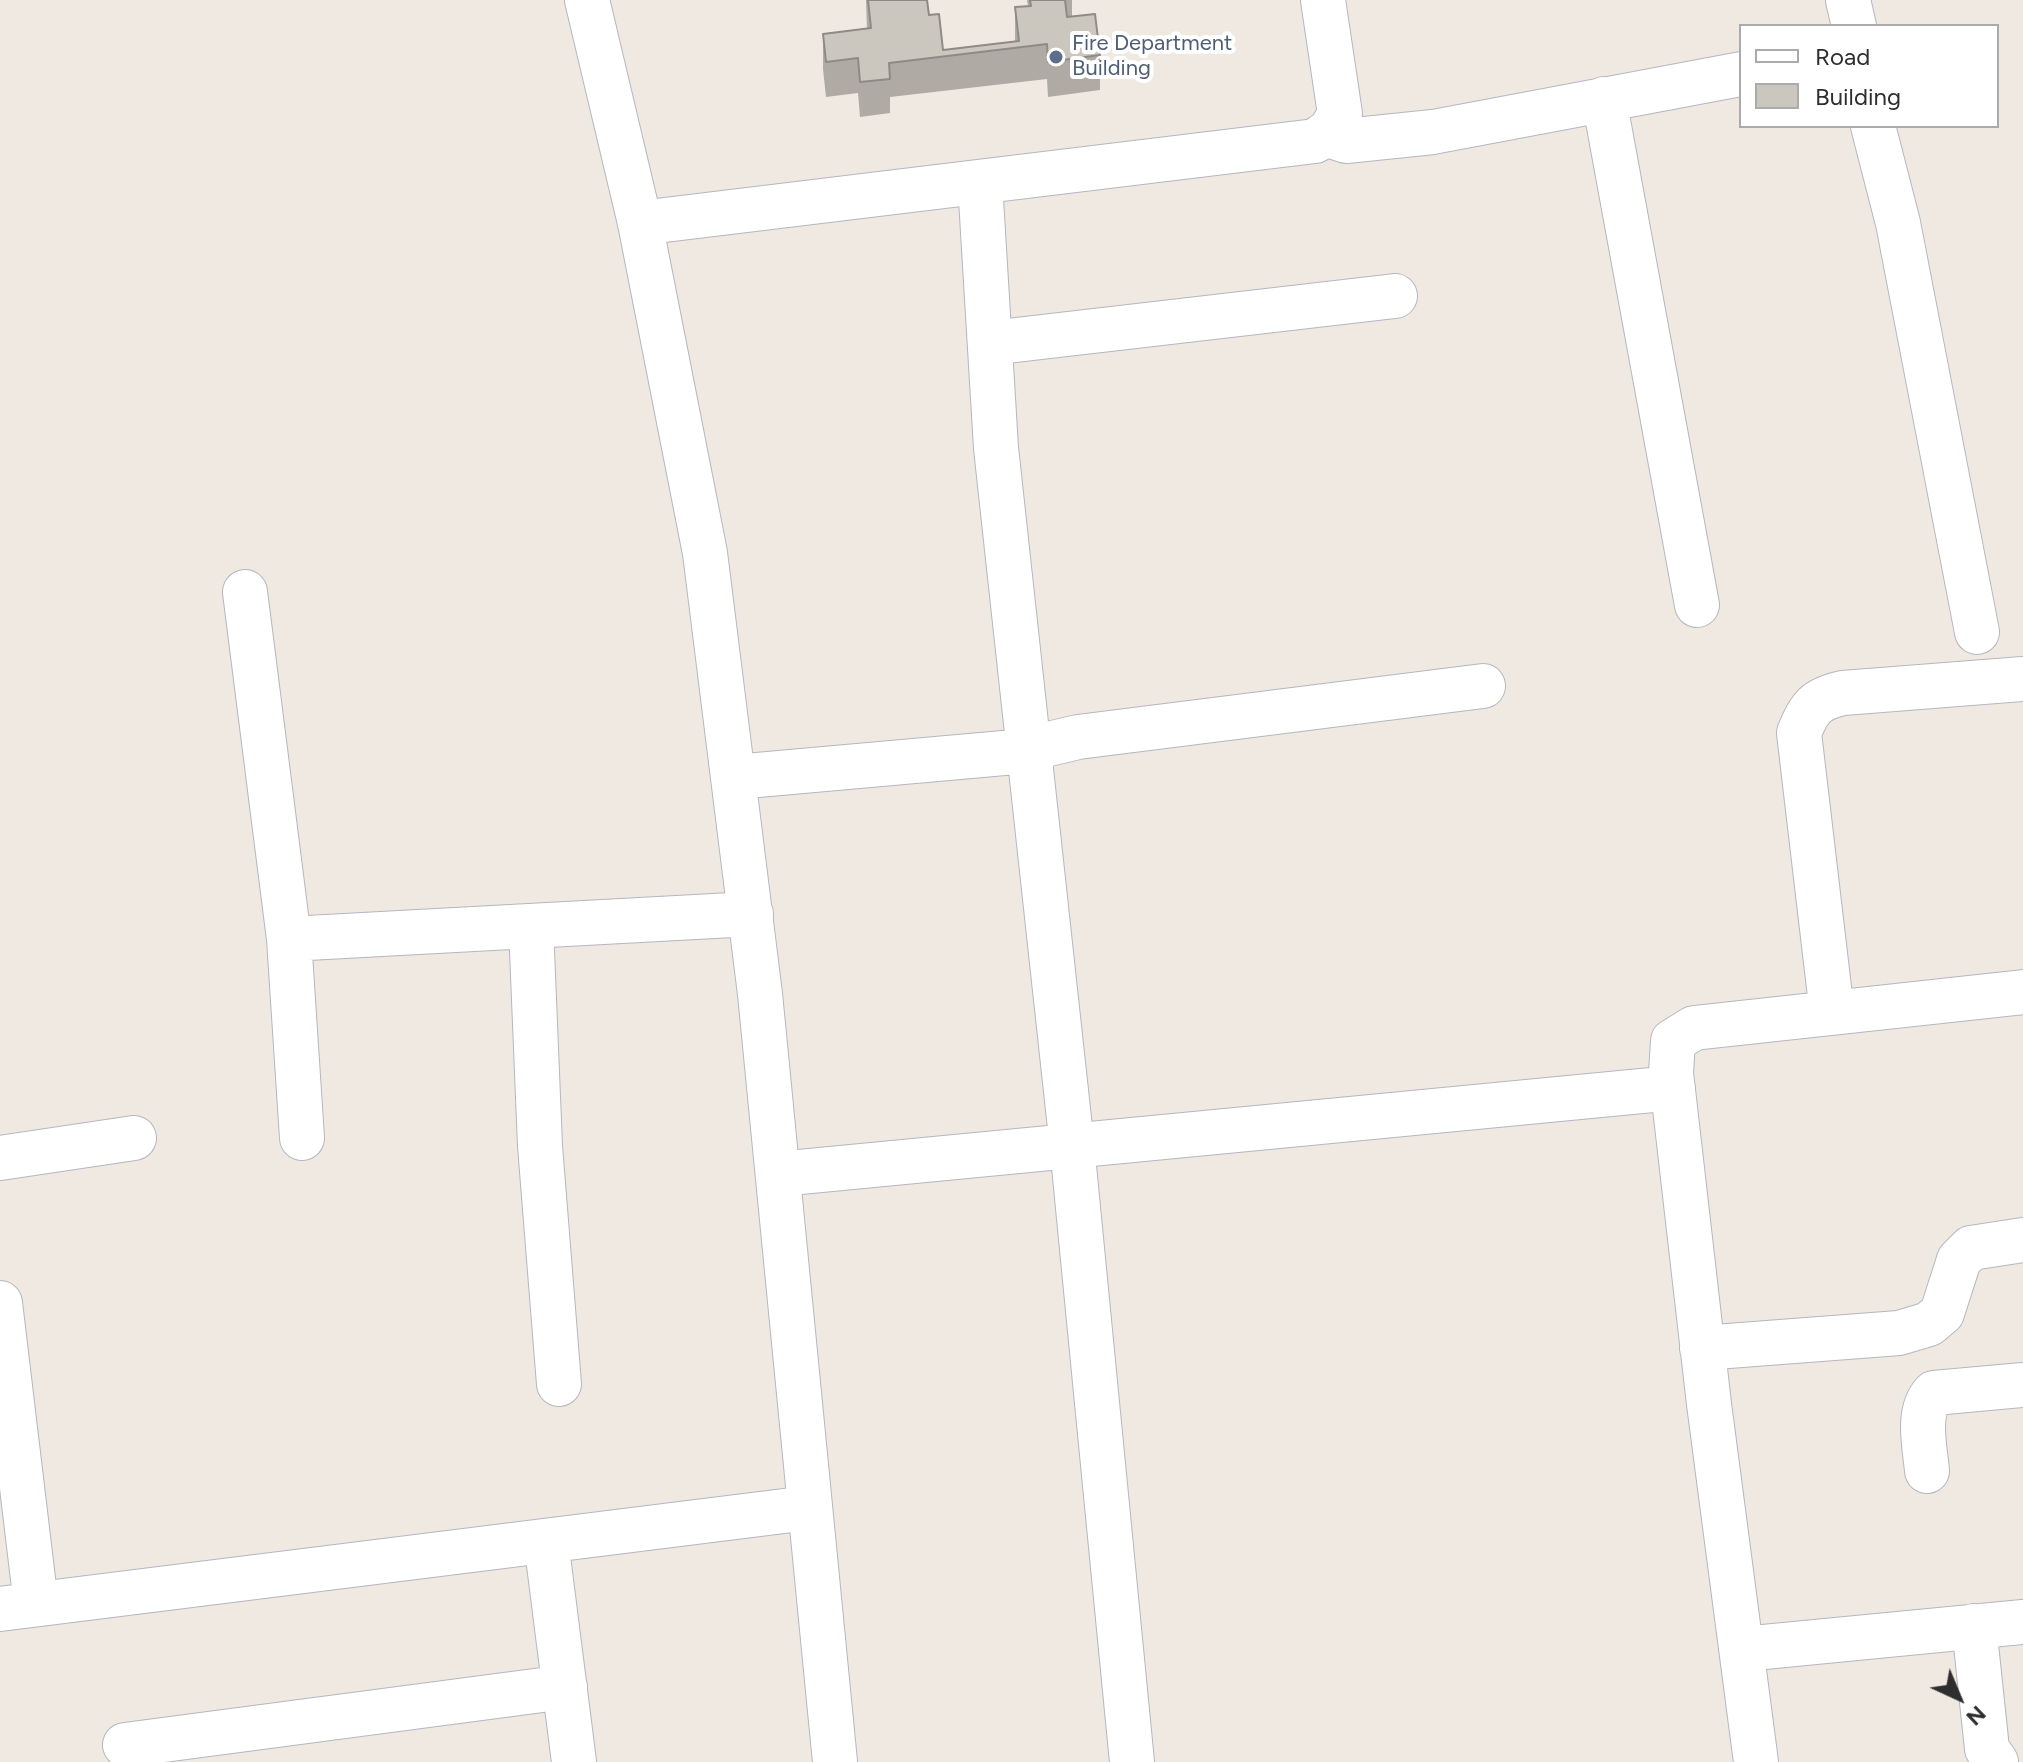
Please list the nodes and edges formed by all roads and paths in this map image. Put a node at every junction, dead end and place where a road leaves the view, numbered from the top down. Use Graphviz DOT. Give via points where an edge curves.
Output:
graph roads {
  1 [pos="587,0"];
  2 [pos="1323,0"];
  3 [pos="1848,0"];
  4 [pos="1854,24"];
  5 [pos="1739,74"];
  6 [pos="1604,99"];
  7 [pos="1874,128"];
  8 [pos="1325,134"];
  9 [pos="980,182"];
  10 [pos="640,223"];
  11 [pos="1395,296"];
  12 [pos="990,343"];
  13 [pos="245,592"];
  14 [pos="1697,605"];
  15 [pos="1977,632"];
  16 [pos="2023,679"];
  17 [pos="1483,686"];
  18 [pos="1027,749"];
  19 [pos="735,777"];
  20 [pos="751,914"];
  21 [pos="531,926"];
  22 [pos="289,939"];
  23 [pos="2023,992"];
  24 [pos="1832,1013"];
  25 [pos="1673,1088"];
  26 [pos="134,1138"];
  27 [pos="302,1138"];
  28 [pos="1072,1146"];
  29 [pos="0,1158"];
  30 [pos="779,1174"];
  31 [pos="2023,1240"];
  32 [pos="0,1303"];
  33 [pos="1702,1348"];
  34 [pos="559,1384"];
  35 [pos="2023,1385"];
  36 [pos="1927,1471"];
  37 [pos="808,1508"];
  38 [pos="546,1541"];
  39 [pos="18,1607"];
  40 [pos="2023,1622"];
  41 [pos="1974,1626"];
  42 [pos="1743,1649"];
  43 [pos="565,1687"];
  44 [pos="125,1745"];
  45 [pos="574,1762"];
  46 [pos="835,1762"];
  47 [pos="1132,1762"];
  48 [pos="1756,1762"];
  49 [pos="1996,1762"];
  1 -- 10 [label="street"];
  2 -- 8 [label="street" via="1340,96 1340,114"];
  3 -- 4 [label="street"];
  5 -- 6 [label="street"];
  6 -- 8 [label="street" via="1374,140 1346,141"];
  6 -- 14 [label="street"];
  7 -- 15 [label="street" via="1898,223"];
  8 -- 9 [label="street" via="1315,141"];
  9 -- 10 [label="street"];
  9 -- 12 [label="street"];
  10 -- 19 [label="street" via="705,553"];
  11 -- 12 [label="street"];
  12 -- 18 [label="street"];
  13 -- 22 [label="street"];
  16 -- 24 [label="street" via="1843,693 1819,698 1808,711 1799,733"];
  17 -- 18 [label="street" via="1078,737"];
  18 -- 19 [label="street"];
  18 -- 28 [label="street"];
  19 -- 20 [label="street"];
  20 -- 21 [label="street"];
  20 -- 30 [label="street"];
  21 -- 22 [label="street"];
  21 -- 34 [label="street" via="540,1146"];
  22 -- 27 [label="street"];
  23 -- 24 [label="street"];
  24 -- 25 [label="street" via="1678,1034 1672,1050"];
  25 -- 28 [label="street"];
  25 -- 33 [label="street"];
  26 -- 29 [label="street"];
  28 -- 30 [label="street"];
  28 -- 47 [label="street"];
  30 -- 37 [label="street"];
  31 -- 33 [label="street" via="1971,1248 1959,1260 1942,1313 1929,1324 1899,1333"];
  32 -- 39 [label="street"];
  33 -- 42 [label="street"];
  35 -- 36 [label="street" via="1934,1393 1924,1415"];
  37 -- 38 [label="street"];
  37 -- 46 [label="street"];
  38 -- 39 [label="street"];
  38 -- 43 [label="street"];
  40 -- 41 [label="street"];
  41 -- 42 [label="street"];
  41 -- 49 [label="street" via="1987,1749"];
  42 -- 48 [label="street"];
  43 -- 44 [label="street"];
  43 -- 45 [label="street"];
}
